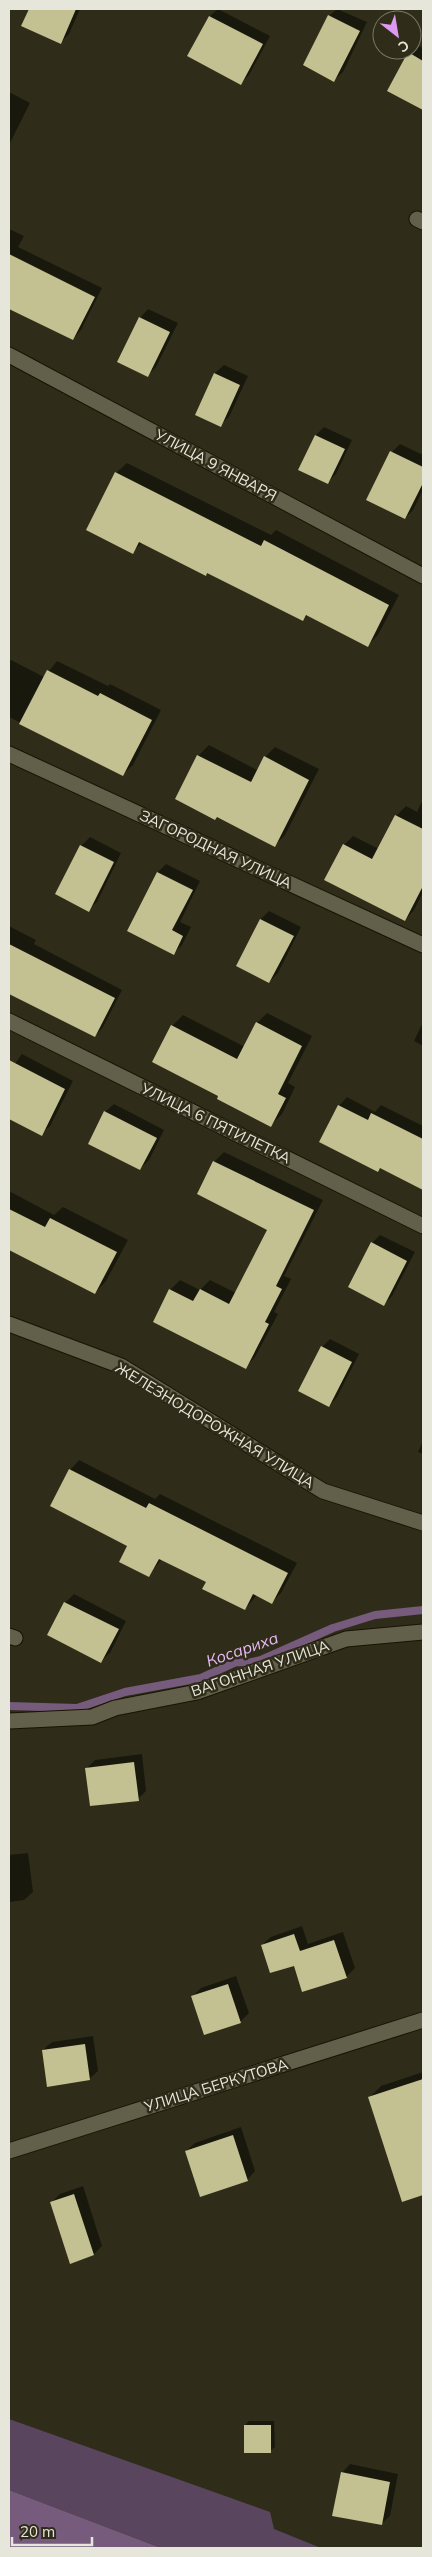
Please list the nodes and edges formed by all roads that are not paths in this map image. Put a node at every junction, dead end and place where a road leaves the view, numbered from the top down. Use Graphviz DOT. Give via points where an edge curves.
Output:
graph roads {
  1 [pos="9,355"];
  2 [pos="423,576"];
  3 [pos="9,754"];
  4 [pos="421,940"];
  5 [pos="9,1021"];
  6 [pos="423,1226"];
  7 [pos="9,1324"];
  8 [pos="423,1523"];
  9 [pos="423,1632"];
  10 [pos="9,1721"];
  11 [pos="423,2020"];
  12 [pos="9,2150"];
  1 -- 2 [label="street, УЛИЦА 9 ЯНВАРЯ"];
  3 -- 4 [label="street, ЗАГОРОДНАЯ УЛИЦА"];
  5 -- 6 [label="street, УЛИЦА 6 ПЯТИЛЕТКА"];
  7 -- 8 [label="street, ЖЕЛЕЗНОДОРОЖНАЯ УЛИЦА" via="121,1366 323,1491"];
  9 -- 10 [label="street, ВАГОННАЯ УЛИЦА" via="346,1639 197,1692 115,1708 92,1716 68,1720"];
  11 -- 12 [label="street, УЛИЦА БЕРКУТОВА"];
}
